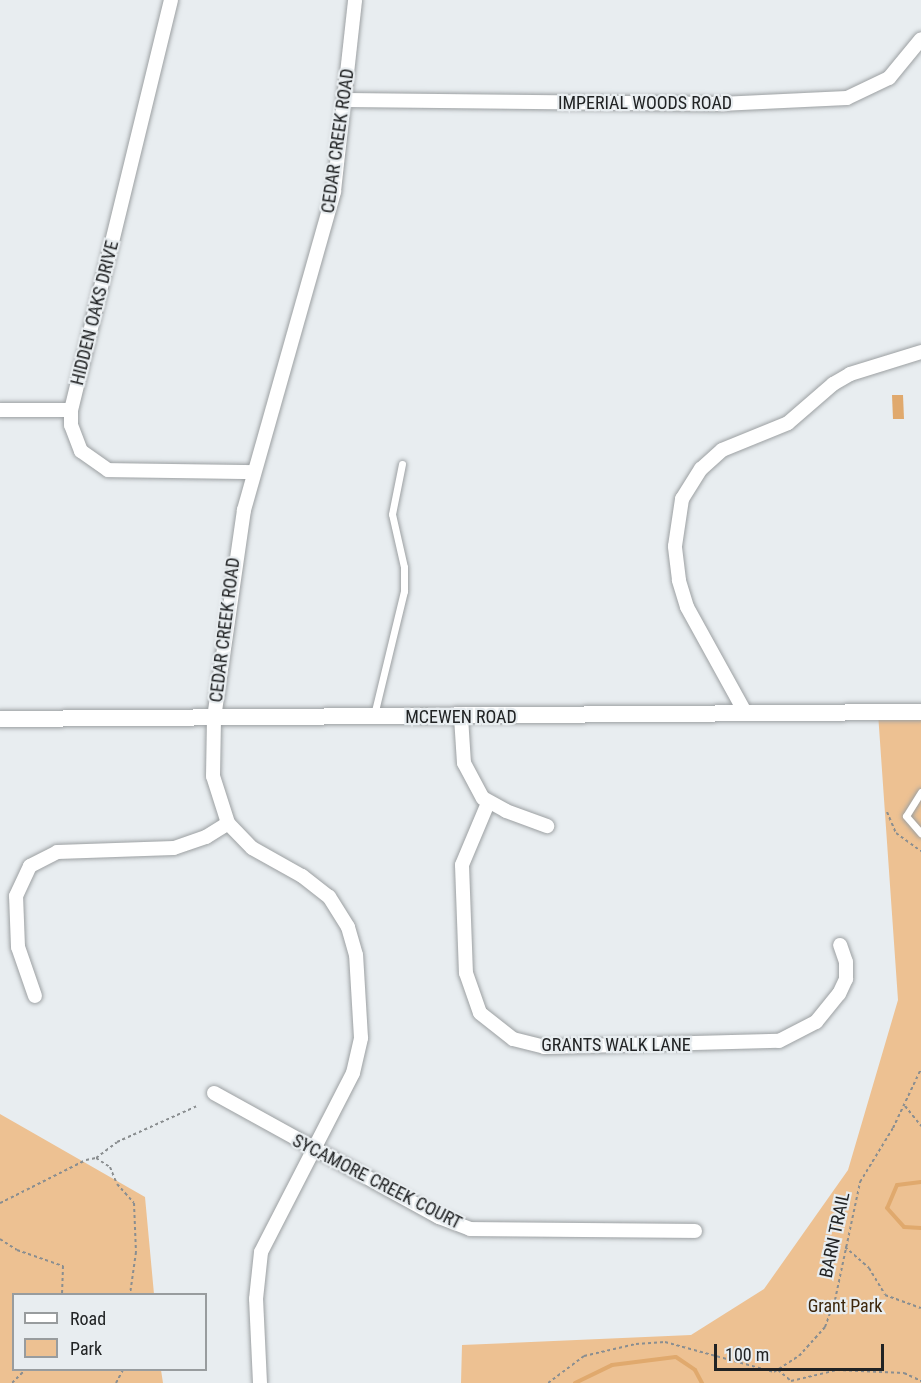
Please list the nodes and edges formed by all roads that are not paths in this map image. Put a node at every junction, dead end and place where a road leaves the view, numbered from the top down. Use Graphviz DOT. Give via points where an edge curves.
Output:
graph roads {
  1 [pos="171,0"];
  2 [pos="355,0"];
  3 [pos="919,48"];
  4 [pos="346,100"];
  5 [pos="921,352"];
  6 [pos="0,410"];
  7 [pos="71,410"];
  8 [pos="402,464"];
  9 [pos="254,472"];
  10 [pos="921,712"];
  11 [pos="746,714"];
  12 [pos="373,717"];
  13 [pos="461,717"];
  14 [pos="214,718"];
  15 [pos="0,719"];
  16 [pos="921,792"];
  17 [pos="488,802"];
  18 [pos="228,823"];
  19 [pos="547,826"];
  20 [pos="921,832"];
  21 [pos="840,945"];
  22 [pos="35,996"];
  23 [pos="214,1093"];
  24 [pos="313,1150"];
  25 [pos="695,1231"];
  26 [pos="260,1383"];
  1 -- 7 [label="street, HIDDEN OAKS DRIVE"];
  2 -- 4 [label="street, CEDAR CREEK ROAD"];
  3 -- 4 [label="street, IMPERIAL WOODS ROAD" via="871,90 848,98 811,102"];
  4 -- 9 [label="street, CEDAR CREEK ROAD" via="326,223"];
  5 -- 11 [label="street" via="850,374 788,423 722,450 701,468 682,499 675,546 687,607"];
  6 -- 7 [label="street"];
  7 -- 9 [label="street, HIDDEN OAKS DRIVE" via="74,439 81,451 108,470"];
  8 -- 12 [label="lane" via="393,514 404,567 404,591"];
  9 -- 14 [label="street, CEDAR CREEK ROAD" via="234,559"];
  10 -- 11 [label="street, MCEWEN ROAD"];
  11 -- 13 [label="street, MCEWEN ROAD"];
  12 -- 13 [label="street, MCEWEN ROAD"];
  12 -- 14 [label="street, MCEWEN ROAD"];
  13 -- 17 [label="street" via="464,764"];
  14 -- 15 [label="street, MCEWEN ROAD"];
  14 -- 18 [label="street, CEDAR CREEK ROAD" via="213,776"];
  16 -- 20 [label="lane" via="906,816"];
  17 -- 19 [label="street"];
  17 -- 21 [label="street, GRANTS WALK LANE" via="462,865 466,973 480,1012 513,1039 544,1047 779,1041 807,1028 839,994 846,970"];
  18 -- 22 [label="street" via="206,837 174,848 57,852 30,866 16,896 18,947"];
  18 -- 24 [label="street, CEDAR CREEK ROAD" via="252,848 302,876 329,897 353,941 361,1038 357,1060"];
  23 -- 24 [label="street, SYCAMORE CREEK COURT"];
  24 -- 25 [label="street, SYCAMORE CREEK COURT" via="439,1217 470,1229"];
  24 -- 26 [label="street, CEDAR CREEK ROAD" via="267,1235 256,1274"];
}
